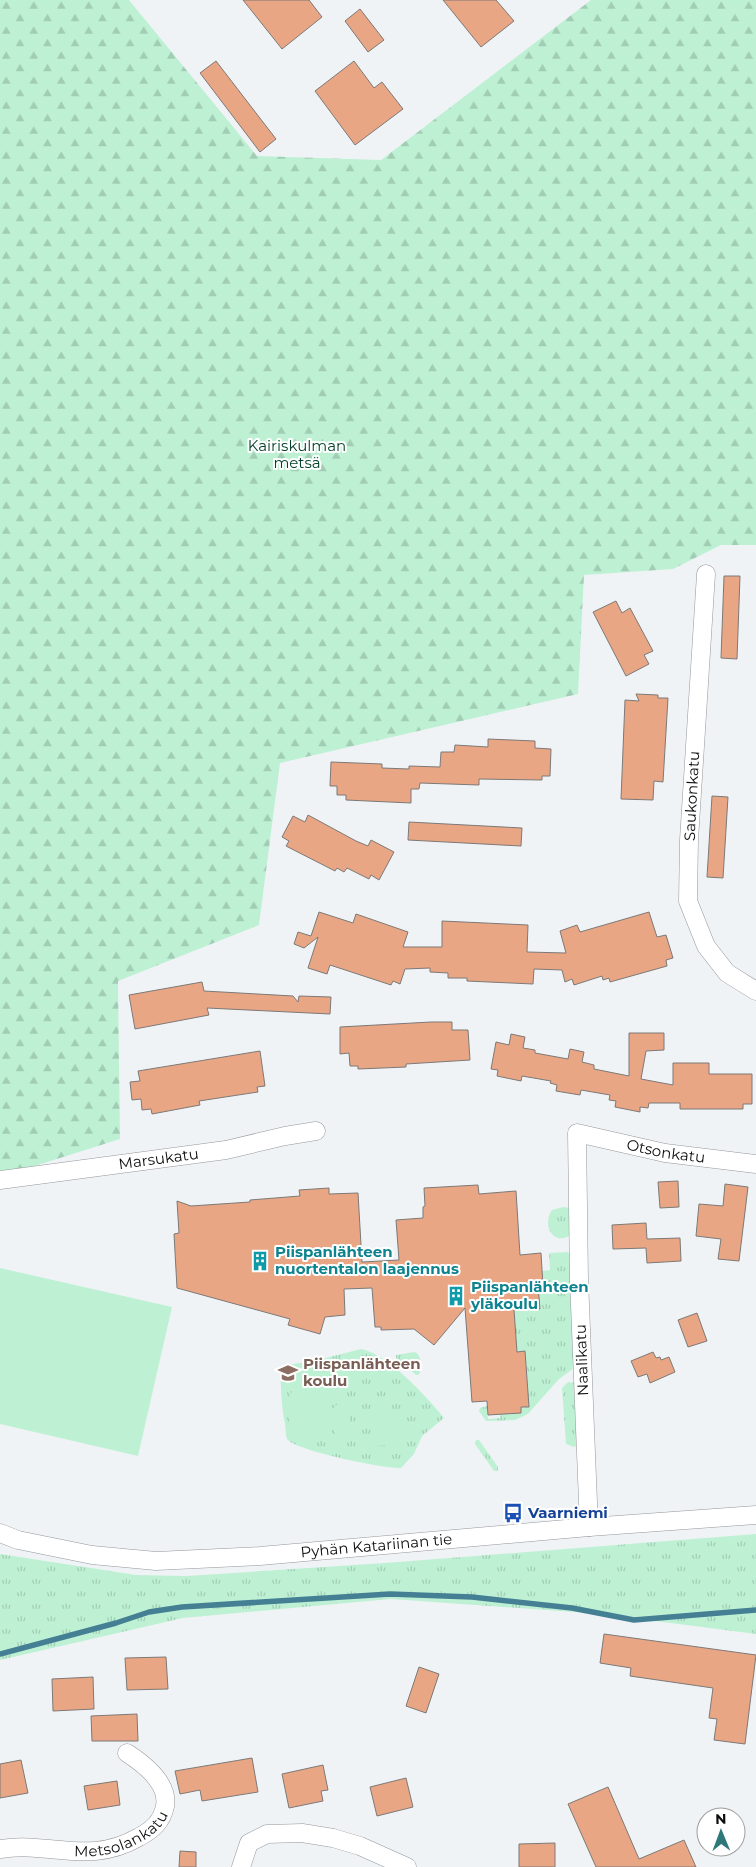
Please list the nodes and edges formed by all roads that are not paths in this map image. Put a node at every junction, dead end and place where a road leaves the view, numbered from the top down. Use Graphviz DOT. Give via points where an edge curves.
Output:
graph roads {
  1 [pos="706,574"];
  2 [pos="756,991"];
  3 [pos="316,1131"];
  4 [pos="577,1133"];
  5 [pos="756,1164"];
  6 [pos="0,1180"];
  7 [pos="756,1515"];
  8 [pos="589,1527"];
  9 [pos="0,1533"];
  10 [pos="127,1753"];
  11 [pos="0,1850"];
  12 [pos="240,1867"];
  13 [pos="407,1867"];
  1 -- 2 [label="street, Saukonkatu" via="688,901 711,953 727,973"];
  3 -- 6 [label="street, Marsukatu" via="226,1150"];
  4 -- 5 [label="street, Otsonkatu" via="665,1153"];
  4 -- 8 [label="street, Naalikatu"];
  7 -- 8 [label="street, Pyhän Katariinan tie"];
  8 -- 9 [label="street, Pyhän Katariinan tie" via="260,1556 156,1561 92,1555 18,1540"];
  10 -- 11 [label="street, Metsolankatu" via="152,1773 162,1788 165,1804 161,1820 148,1832 132,1842 92,1852 15,1847"];
  12 -- 13 [label="street" via="249,1843 267,1834 302,1833 360,1846"];
}
